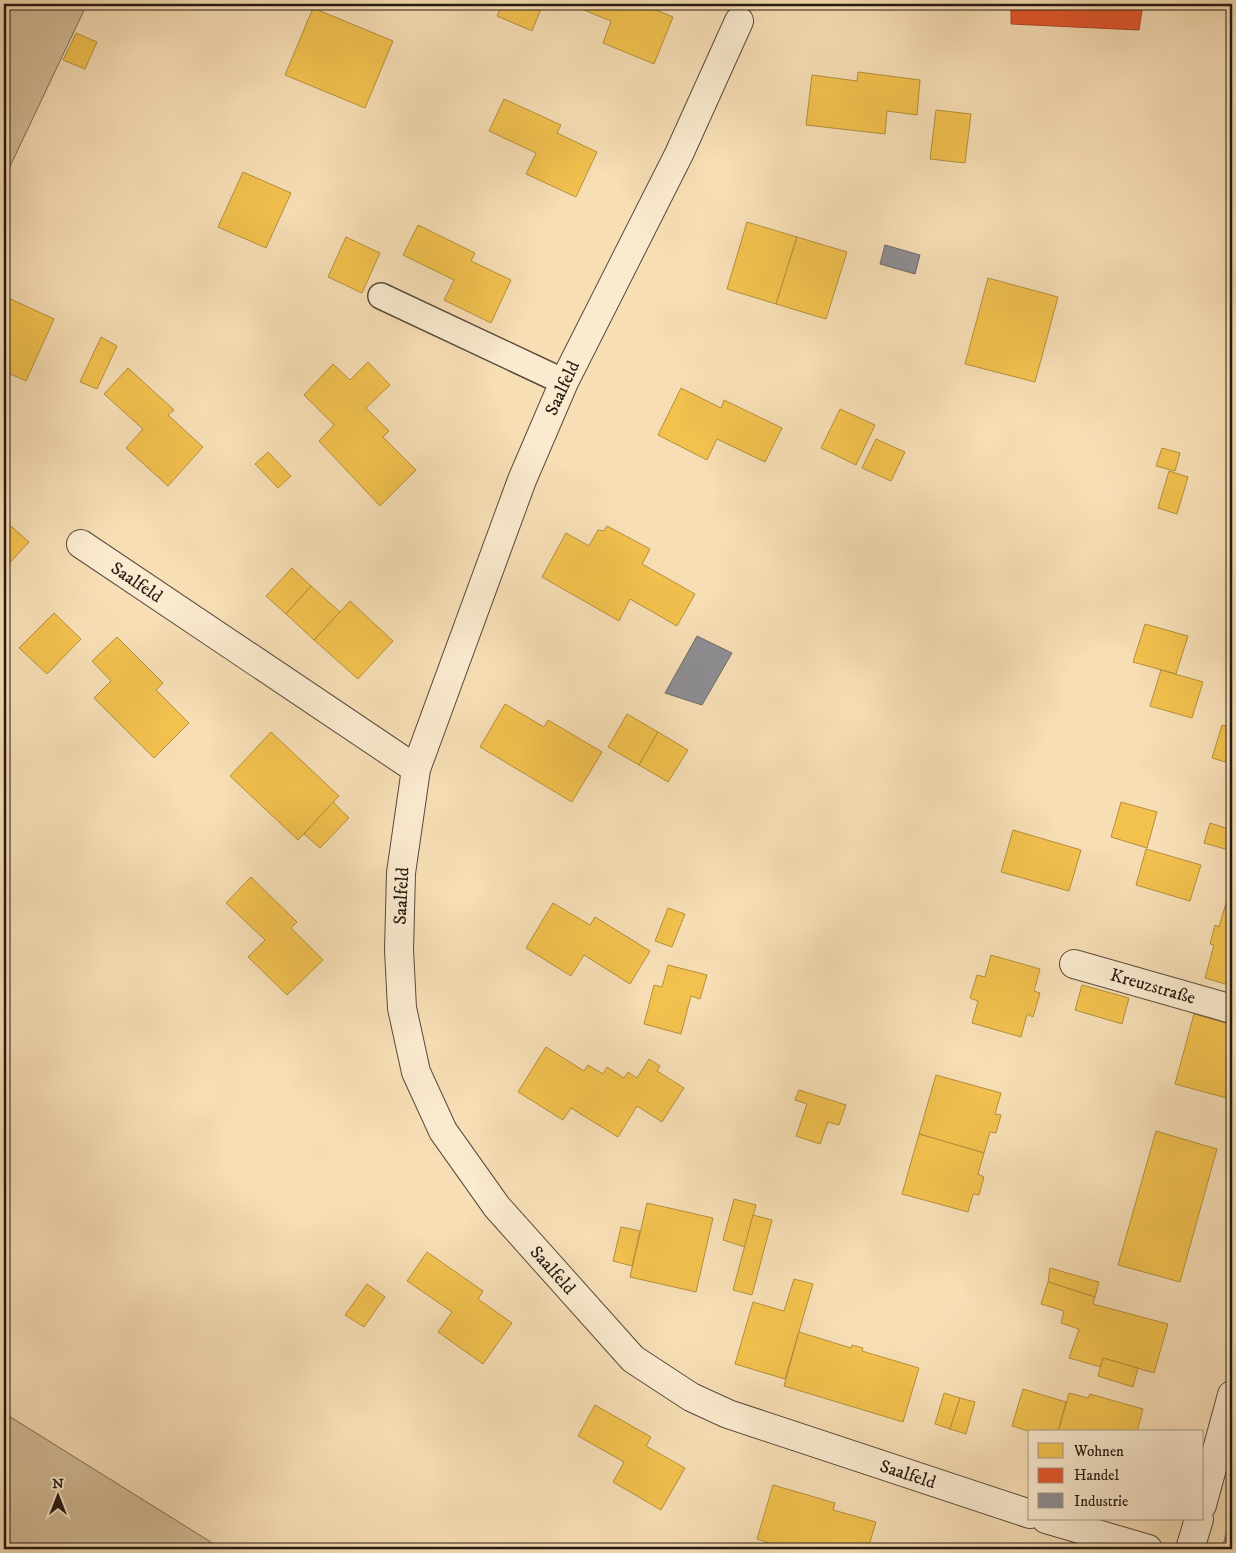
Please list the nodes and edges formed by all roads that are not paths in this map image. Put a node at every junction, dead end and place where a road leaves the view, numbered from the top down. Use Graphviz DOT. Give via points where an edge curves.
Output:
graph roads {
  1 [pos="739,21"];
  2 [pos="380,296"];
  3 [pos="564,382"];
  4 [pos="81,544"];
  5 [pos="416,769"];
  6 [pos="1074,964"];
  7 [pos="1232,1009"];
  8 [pos="1232,1395"];
  9 [pos="1204,1499"];
  10 [pos="1028,1513"];
  11 [pos="1049,1520"];
  12 [pos="1198,1520"];
  13 [pos="1148,1549"];
  14 [pos="1190,1549"];
  1 -- 3 [label="street, Saalfeld" via="679,154"];
  2 -- 3 [label="lane"];
  3 -- 5 [label="street, Saalfeld" via="522,480"];
  4 -- 5 [label="street, Saalfeld"];
  5 -- 10 [label="street, Saalfeld" via="401,873 399,950 402,1008 416,1072 443,1131 497,1207 633,1359 690,1397 728,1414"];
  6 -- 7 [label="street, Kreuzstraße"];
  8 -- 9 [label="street"];
  11 -- 13 [label="street"];
  12 -- 14 [label="street"];
}
